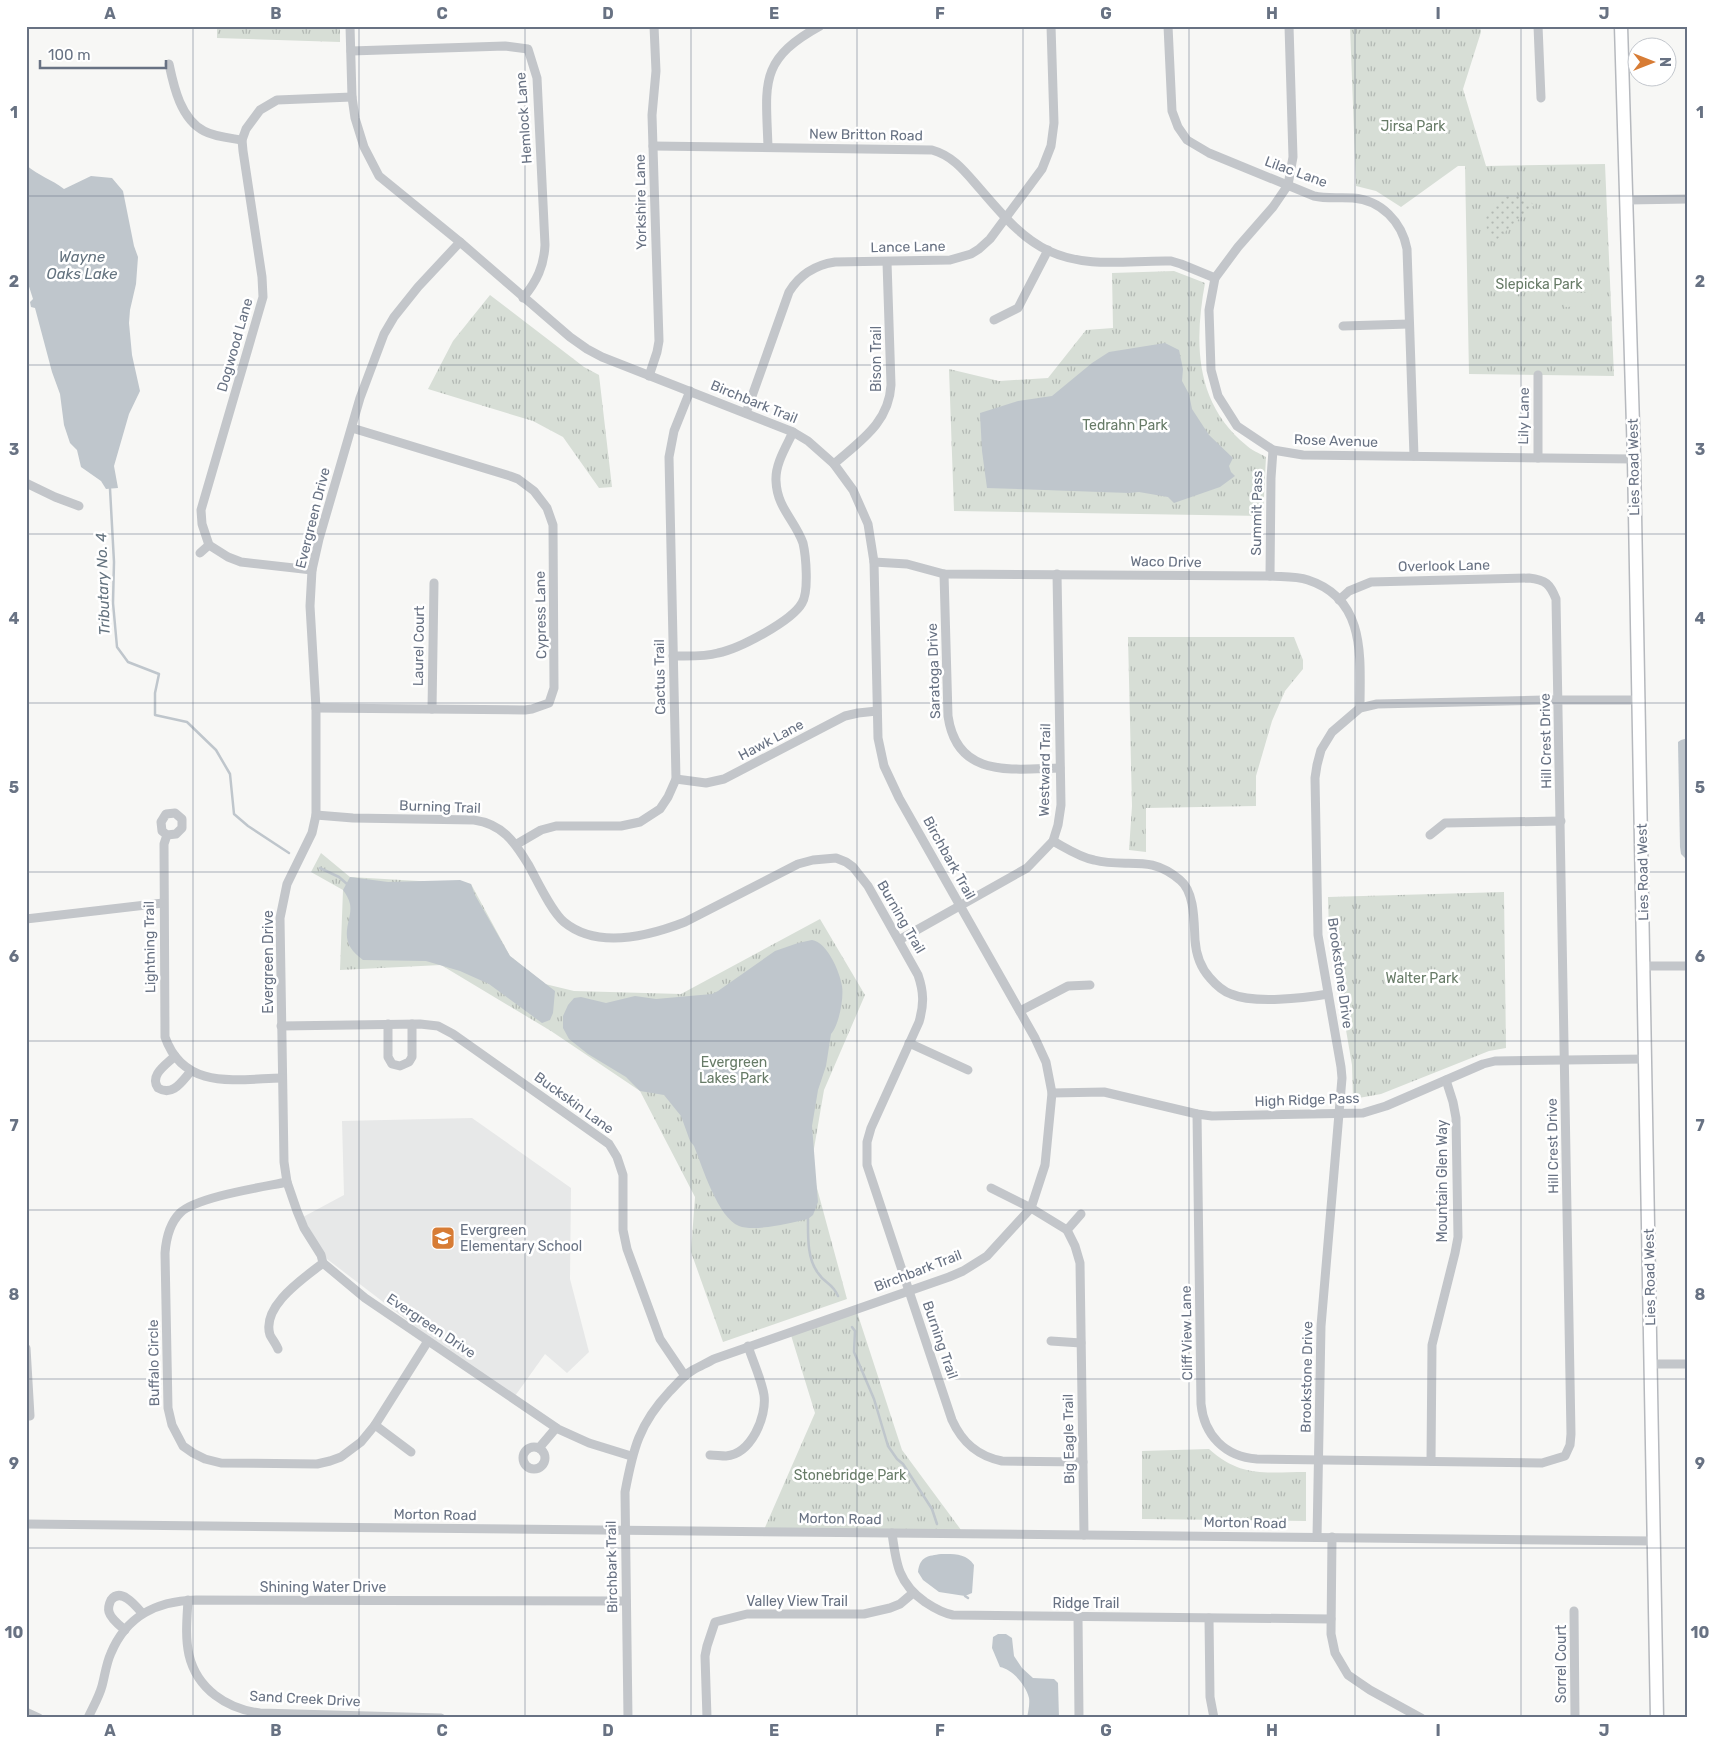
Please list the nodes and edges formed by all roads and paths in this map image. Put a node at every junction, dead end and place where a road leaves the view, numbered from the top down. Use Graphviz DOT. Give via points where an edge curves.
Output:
graph roads {
  1 [pos="350,26"];
  2 [pos="654,26"];
  3 [pos="820,26"];
  4 [pos="1051,26"];
  5 [pos="1168,26"];
  6 [pos="1288,26"];
  7 [pos="1538,26"];
  8 [pos="1621,26"];
  9 [pos="351,51"];
  10 [pos="169,64"];
  11 [pos="352,97"];
  12 [pos="1541,98"];
  13 [pos="242,140"];
  14 [pos="653,146"];
  15 [pos="768,147"];
  16 [pos="1288,185"];
  17 [pos="1688,199"];
  18 [pos="1627,200"];
  19 [pos="1005,218"];
  20 [pos="460,242"];
  21 [pos="1048,250"];
  22 [pos="887,262"];
  23 [pos="1215,278"];
  24 [pos="523,298"];
  25 [pos="994,320"];
  26 [pos="1409,324"];
  27 [pos="1343,326"];
  28 [pos="649,376"];
  29 [pos="1538,376"];
  30 [pos="690,391"];
  31 [pos="746,413"];
  32 [pos="352,428"];
  33 [pos="793,432"];
  34 [pos="1273,450"];
  35 [pos="1414,456"];
  36 [pos="1538,458"];
  37 [pos="1634,459"];
  38 [pos="834,464"];
  39 [pos="26,483"];
  40 [pos="79,506"];
  41 [pos="209,545"];
  42 [pos="200,553"];
  43 [pos="874,562"];
  44 [pos="312,570"];
  45 [pos="944,574"];
  46 [pos="1057,574"];
  47 [pos="1270,576"];
  48 [pos="434,582"];
  49 [pos="1552,588"];
  50 [pos="1339,600"];
  51 [pos="673,656"];
  52 [pos="1559,700"];
  53 [pos="1640,700"];
  54 [pos="316,708"];
  55 [pos="1360,708"];
  56 [pos="432,709"];
  57 [pos="877,711"];
  58 [pos="1060,768"];
  59 [pos="676,779"];
  60 [pos="316,815"];
  61 [pos="1561,821"];
  62 [pos="1430,835"];
  63 [pos="167,836"];
  64 [pos="1053,841"];
  65 [pos="516,844"];
  66 [pos="163,903"];
  67 [pos="960,906"];
  68 [pos="26,919"];
  69 [pos="899,940"];
  70 [pos="1644,966"];
  71 [pos="1688,966"];
  72 [pos="1090,985"];
  73 [pos="1328,994"];
  74 [pos="1020,1011"];
  75 [pos="388,1024"];
  76 [pos="412,1024"];
  77 [pos="281,1026"];
  78 [pos="909,1044"];
  79 [pos="174,1056"];
  80 [pos="1646,1059"];
  81 [pos="1565,1060"];
  82 [pos="968,1070"];
  83 [pos="192,1071"];
  84 [pos="282,1078"];
  85 [pos="1446,1080"];
  86 [pos="1052,1093"];
  87 [pos="1197,1114"];
  88 [pos="1339,1114"];
  89 [pos="287,1182"];
  90 [pos="991,1188"];
  91 [pos="1031,1208"];
  92 [pos="1081,1214"];
  93 [pos="1067,1230"];
  94 [pos="323,1263"];
  95 [pos="908,1291"];
  96 [pos="428,1341"];
  97 [pos="1050,1341"];
  98 [pos="1081,1343"];
  99 [pos="748,1346"];
  100 [pos="26,1348"];
  101 [pos="278,1348"];
  102 [pos="1651,1364"];
  103 [pos="1688,1364"];
  104 [pos="685,1376"];
  105 [pos="26,1416"];
  106 [pos="374,1425"];
  107 [pos="556,1428"];
  108 [pos="539,1448"];
  109 [pos="411,1452"];
  110 [pos="710,1455"];
  111 [pos="631,1456"];
  112 [pos="1318,1460"];
  113 [pos="1431,1461"];
  114 [pos="1083,1462"];
  115 [pos="26,1524"];
  116 [pos="625,1530"];
  117 [pos="892,1533"];
  118 [pos="1084,1535"];
  119 [pos="1317,1537"];
  120 [pos="1332,1537"];
  121 [pos="1654,1541"];
  122 [pos="913,1594"];
  123 [pos="188,1600"];
  124 [pos="626,1601"];
  125 [pos="1574,1611"];
  126 [pos="142,1613"];
  127 [pos="1078,1616"];
  128 [pos="1209,1618"];
  129 [pos="1332,1619"];
  130 [pos="125,1630"];
  131 [pos="26,1712"];
  132 [pos="39,1718"];
  133 [pos="88,1718"];
  134 [pos="441,1718"];
  135 [pos="628,1718"];
  136 [pos="707,1718"];
  137 [pos="1079,1718"];
  138 [pos="1214,1718"];
  139 [pos="1421,1718"];
  140 [pos="1575,1718"];
  141 [pos="1657,1718"];
  1 -- 9 [label="street, Birchbark Trail"];
  2 -- 14 [label="street, Yorkshire Lane"];
  3 -- 15 [label="street" via="790,45 772,68 767,96"];
  4 -- 19 [label="street, Lance Lane" via="1054,123 1051,146 1038,174"];
  5 -- 16 [label="street, Lilac Lane" via="1172,111 1187,140 1209,153"];
  6 -- 16 [label="street, Rose Avenue" via="1293,157"];
  7 -- 12 [label="street"];
  8 -- 18 [label="street, Lies Road West"];
  9 -- 11 [label="street, Birchbark Trail"];
  9 -- 24 [label="street, Hemlock Lane" via="505,46 528,49 536,78 545,245 540,274"];
  10 -- 13 [label="street" via="183,108 191,120 209,134"];
  11 -- 13 [label="street" via="277,100 260,110"];
  11 -- 20 [label="street, Birchbark Trail" via="359,135 379,176"];
  13 -- 41 [label="street, Dogwood Lane" via="263,297 204,498 201,518"];
  14 -- 15 [label="street, New Britton Road"];
  14 -- 28 [label="street, Yorkshire Lane" via="659,341"];
  15 -- 19 [label="street, New Britton Road" via="924,149 937,152 956,162"];
  16 -- 23 [label="street, Rose Avenue"];
  16 -- 26 [label="street, Lilac Lane" via="1323,198 1367,201 1392,215 1407,249"];
  17 -- 18 [label="street"];
  18 -- 37 [label="street, Lies Road West"];
  19 -- 21 [label="street, New Britton Road" via="1026,237"];
  19 -- 22 [label="street, Lance Lane" via="979,250 966,257"];
  20 -- 24 [label="street, Birchbark Trail"];
  20 -- 32 [label="street, Evergreen Drive" via="418,287 384,334"];
  21 -- 23 [label="street, New Britton Road" via="1092,262 1170,261"];
  21 -- 25 [label="street" via="1018,308"];
  22 -- 31 [label="street, Lance Lane" via="828,263 798,279 789,292"];
  22 -- 38 [label="street, Bison Trail" via="890,401 875,427"];
  23 -- 34 [label="street, Rose Avenue" via="1210,310 1214,385 1224,408 1237,426"];
  24 -- 28 [label="street, Birchbark Trail" via="586,349"];
  26 -- 27 [label="street"];
  26 -- 35 [label="street, Lilac Lane"];
  28 -- 30 [label="street, Birchbark Trail"];
  29 -- 36 [label="street, Lily Lane"];
  30 -- 31 [label="street, Birchbark Trail"];
  30 -- 51 [label="street, Cactus Trail" via="670,448"];
  31 -- 33 [label="street, Birchbark Trail"];
  32 -- 44 [label="street, Evergreen Drive"];
  32 -- 56 [label="street, Cypress Lane" via="518,479 542,500 553,525 556,678 549,703 525,710"];
  33 -- 38 [label="street, Birchbark Trail"];
  33 -- 51 [label="street" via="779,461 776,479 779,499 803,545 806,588 803,602 777,626 728,651"];
  34 -- 35 [label="street, Rose Avenue" via="1303,455"];
  34 -- 47 [label="street, Summit Pass"];
  35 -- 36 [label="street, Rose Avenue"];
  36 -- 37 [label="street, Rose Avenue"];
  37 -- 53 [label="street, Lies Road West"];
  38 -- 43 [label="street, Birchbark Trail" via="853,490 864,513 871,534"];
  39 -- 40 [label="street"];
  41 -- 42 [label="street"];
  41 -- 44 [label="street" via="241,562"];
  43 -- 45 [label="street, Waco Drive" via="907,564"];
  43 -- 57 [label="street, Birchbark Trail"];
  44 -- 54 [label="street, Evergreen Drive" via="310,606"];
  45 -- 46 [label="street, Waco Drive"];
  45 -- 58 [label="street, Saratoga Drive" via="948,716 955,740 968,757 988,766 1004,769"];
  46 -- 47 [label="street, Waco Drive"];
  46 -- 58 [label="street, Westward Trail"];
  47 -- 50 [label="street, Waco Drive" via="1308,580"];
  48 -- 56 [label="street, Laurel Court"];
  49 -- 50 [label="street, Overlook Lane" via="1548,583 1529,578 1378,581 1349,591"];
  49 -- 52 [label="street, Hill Crest Drive" via="1557,605"];
  50 -- 55 [label="street, Waco Drive" via="1353,622 1358,639"];
  51 -- 59 [label="street, Cactus Trail"];
  52 -- 53 [label="street, Brookstone Drive"];
  52 -- 55 [label="street, Brookstone Drive" via="1388,702"];
  52 -- 61 [label="street, Hill Crest Drive"];
  53 -- 70 [label="street, Lies Road West"];
  54 -- 56 [label="street, Cypress Lane"];
  54 -- 60 [label="street, Evergreen Drive"];
  55 -- 73 [label="street, Brookstone Drive" via="1327,738 1316,772 1318,928"];
  57 -- 59 [label="street, Hawk Lane" via="845,716 724,779 706,783"];
  57 -- 67 [label="street, Birchbark Trail" via="879,746 888,776"];
  58 -- 64 [label="street, Westward Trail" via="1060,814"];
  59 -- 65 [label="street, Cactus Trail" via="660,809 640,822 621,826 556,826 541,830"];
  60 -- 65 [label="street, Burning Trail" via="474,820 490,823"];
  60 -- 77 [label="street, Evergreen Drive" via="312,833 287,884 281,907"];
  61 -- 62 [label="street" via="1445,823"];
  61 -- 81 [label="street, Hill Crest Drive"];
  63 -- 66 [label="street, Lightning Trail" via="164,844"];
  64 -- 67 [label="street, Westward Trail" via="1027,868"];
  64 -- 73 [label="street" via="1093,860 1152,864 1182,881 1194,909 1197,956 1201,966 1226,992 1254,999 1307,998"];
  65 -- 69 [label="street, Burning Trail" via="563,921 593,936 626,937 668,928 798,864 836,858 854,867"];
  66 -- 68 [label="street"];
  66 -- 79 [label="street, Lightning Trail" via="165,1037"];
  67 -- 69 [label="street, Westward Trail"];
  67 -- 74 [label="street, Birchbark Trail"];
  69 -- 78 [label="street, Burning Trail" via="918,975 924,998 921,1016"];
  70 -- 71 [label="street"];
  70 -- 80 [label="street, Lies Road West"];
  72 -- 74 [label="street" via="1068,986"];
  73 -- 88 [label="street, Brookstone Drive" via="1341,1067"];
  74 -- 86 [label="street, Birchbark Trail" via="1046,1062"];
  75 -- 76 [label="street, Buckskin Lane"];
  75 -- 76 [label="street" via="388,1057 392,1064 400,1066 412,1057"];
  75 -- 77 [label="street, Buckskin Lane"];
  76 -- 104 [label="street, Buckskin Lane" via="438,1026 452,1034 609,1144 622,1175 623,1230 627,1249 660,1339"];
  77 -- 84 [label="street, Evergreen Drive"];
  78 -- 82 [label="street"];
  78 -- 95 [label="street, Burning Trail" via="871,1128 866,1153 870,1177"];
  79 -- 83 [label="street, Lightning Trail"];
  79 -- 83 [label="street" via="156,1074 158,1088 174,1090"];
  80 -- 81 [label="street, High Ridge Pass"];
  80 -- 102 [label="street, Lies Road West"];
  81 -- 85 [label="street, High Ridge Pass" via="1495,1061"];
  81 -- 113 [label="street, Hill Crest Drive" via="1570,1445 1565,1456 1549,1462"];
  83 -- 84 [label="street, Lightning Trail" via="214,1079"];
  84 -- 89 [label="street, Evergreen Drive"];
  85 -- 88 [label="street, High Ridge Pass" via="1376,1110"];
  85 -- 113 [label="street, Mountain Glen Way" via="1456,1118 1458,1237 1432,1345"];
  86 -- 87 [label="street, High Ridge Pass" via="1104,1092"];
  86 -- 91 [label="street, Birchbark Trail" via="1047,1156"];
  87 -- 88 [label="street, High Ridge Pass"];
  87 -- 112 [label="street, Cliff View Lane" via="1202,1404 1205,1423 1218,1444 1243,1458"];
  88 -- 112 [label="street, Brookstone Drive" via="1320,1326"];
  89 -- 94 [label="street, Evergreen Drive" via="296,1211"];
  89 -- 106 [label="street, Buffalo Circle" via="201,1201 179,1214 170,1230 165,1253 168,1408 172,1425 183,1446 212,1461 317,1464 350,1452"];
  90 -- 91 [label="street"];
  91 -- 93 [label="street"];
  91 -- 95 [label="street, Birchbark Trail" via="979,1262 949,1277"];
  92 -- 93 [label="street"];
  93 -- 98 [label="street, Big Eagle Trail" via="1080,1263"];
  94 -- 96 [label="street, Evergreen Drive" via="360,1294"];
  94 -- 101 [label="street" via="287,1292 276,1307 270,1322 270,1335"];
  95 -- 99 [label="street, Birchbark Trail"];
  95 -- 114 [label="street, Burning Trail" via="952,1420 965,1442 986,1456 1002,1461"];
  96 -- 106 [label="street, Buffalo Circle"];
  96 -- 107 [label="street, Evergreen Drive"];
  97 -- 98 [label="street"];
  98 -- 114 [label="street, Big Eagle Trail"];
  99 -- 104 [label="street, Birchbark Trail" via="714,1359"];
  99 -- 110 [label="street" via="764,1396 762,1421 750,1442 739,1450 727,1456"];
  100 -- 105 [label="street" via="30,1416"];
  102 -- 103 [label="street"];
  102 -- 121 [label="street, Lies Road West"];
  104 -- 111 [label="street, Birchbark Trail" via="649,1416"];
  106 -- 109 [label="street"];
  107 -- 108 [label="street"];
  107 -- 111 [label="street, Evergreen Drive" via="589,1444"];
  111 -- 116 [label="street, Birchbark Trail" via="625,1492"];
  112 -- 113 [label="street, Hill Crest Drive"];
  112 -- 119 [label="street, Brookstone Drive"];
  114 -- 118 [label="street, Big Eagle Trail"];
  115 -- 116 [label="street, Morton Road"];
  116 -- 117 [label="street, Morton Road"];
  116 -- 124 [label="street, Birchbark Trail"];
  117 -- 118 [label="street, Morton Road"];
  117 -- 122 [label="street, Ridge Trail" via="898,1569"];
  118 -- 119 [label="street, Morton Road"];
  119 -- 120 [label="street, Morton Road"];
  120 -- 121 [label="street, Morton Road"];
  120 -- 129 [label="street"];
  121 -- 141 [label="street, Lies Road West"];
  122 -- 127 [label="street, Ridge Trail" via="939,1612 953,1615"];
  122 -- 136 [label="street, Valley View Trail" via="900,1604 864,1614 747,1614 715,1622 706,1656"];
  123 -- 124 [label="street, Shining Water Drive"];
  123 -- 126 [label="street, Shining Water Drive" via="166,1603"];
  123 -- 134 [label="street, Sand Creek Drive" via="187,1641 194,1669 209,1691 230,1705 260,1713"];
  124 -- 135 [label="street, Birchbark Trail"];
  125 -- 140 [label="street, Sorrel Court"];
  126 -- 130 [label="street, Shining Water Drive"];
  126 -- 130 [label="street" via="127,1597 113,1598 109,1611"];
  127 -- 128 [label="street, Ridge Trail"];
  127 -- 137 [label="street"];
  128 -- 129 [label="street, Ridge Trail"];
  128 -- 138 [label="street" via="1210,1697"];
  129 -- 139 [label="street" via="1335,1653 1348,1675"];
  130 -- 133 [label="street, Shining Water Drive" via="111,1652 102,1686"];
  131 -- 132 [label="street"];
}
